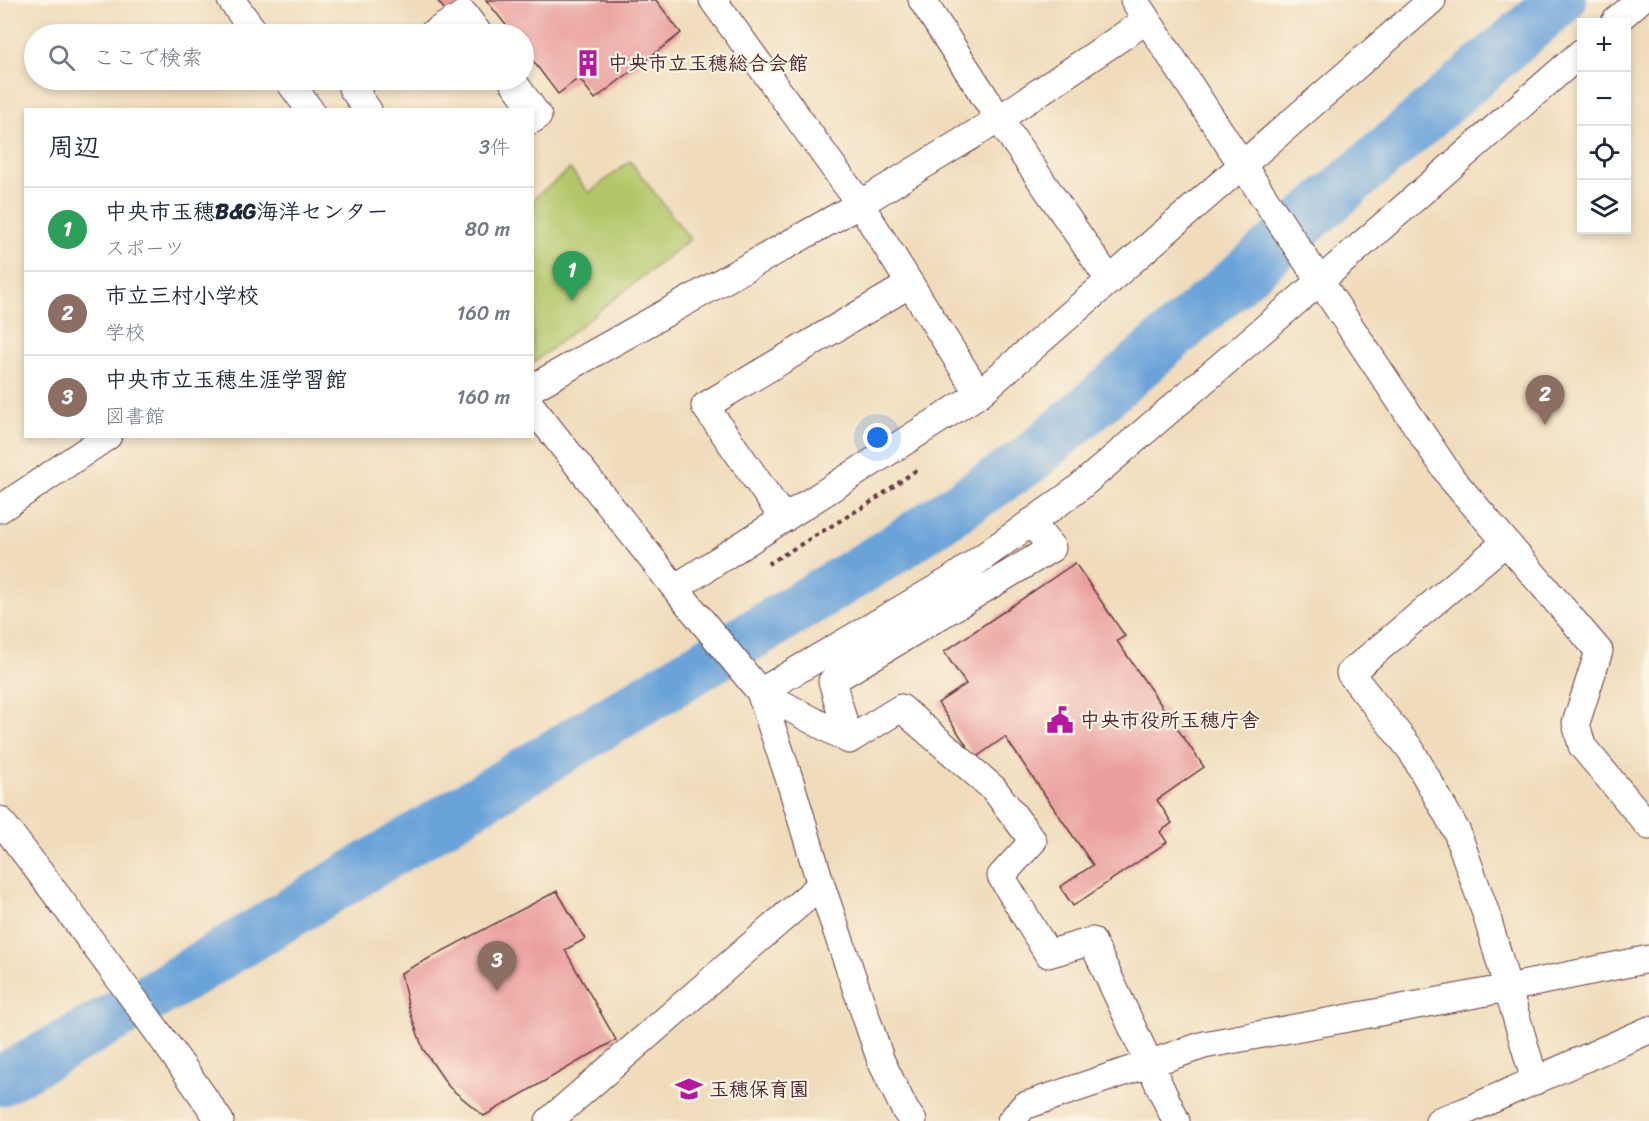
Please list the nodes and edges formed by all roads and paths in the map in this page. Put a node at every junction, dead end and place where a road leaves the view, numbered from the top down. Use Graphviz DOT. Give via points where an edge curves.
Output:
graph roads {
  1 [pos="231,0"];
  2 [pos="922,0"];
  3 [pos="1432,0"];
  4 [pos="1640,0"];
  5 [pos="716,1"];
  6 [pos="1141,10"];
  7 [pos="1620,18"];
  8 [pos="249,24"];
  9 [pos="448,24"];
  10 [pos="472,24"];
  11 [pos="1577,56"];
  12 [pos="295,90"];
  13 [pos="354,90"];
  14 [pos="519,90"];
  15 [pos="309,108"];
  16 [pos="367,108"];
  17 [pos="532,108"];
  18 [pos="999,119"];
  19 [pos="1243,165"];
  20 [pos="860,204"];
  21 [pos="1110,281"];
  22 [pos="1320,281"];
  23 [pos="910,284"];
  24 [pos="534,387"];
  25 [pos="979,394"];
  26 [pos="534,410"];
  27 [pos="105,438"];
  28 [pos="0,509"];
  29 [pos="784,519"];
  30 [pos="1031,522"];
  31 [pos="1506,542"];
  32 [pos="675,588"];
  33 [pos="760,692"];
  34 [pos="849,740"];
  35 [pos="0,820"];
  36 [pos="1649,826"];
  37 [pos="821,885"];
  38 [pos="1649,959"];
  39 [pos="1508,988"];
  40 [pos="1649,1030"];
  41 [pos="1149,1064"];
  42 [pos="1535,1081"];
  43 [pos="220,1121"];
  44 [pos="549,1121"];
  45 [pos="913,1121"];
  46 [pos="1011,1121"];
  47 [pos="1176,1121"];
  48 [pos="1439,1121"];
  1 -- 8 [label="street"];
  2 -- 18 [label="street"];
  3 -- 19 [label="street"];
  4 -- 7 [label="street"];
  5 -- 20 [label="street"];
  6 -- 18 [label="street"];
  6 -- 19 [label="street"];
  9 -- 10 [label="street" via="464,14"];
  11 -- 22 [label="street"];
  12 -- 15 [label="street"];
  13 -- 16 [label="street"];
  14 -- 17 [label="street"];
  18 -- 20 [label="street"];
  18 -- 21 [label="street"];
  19 -- 21 [label="street"];
  19 -- 22 [label="street"];
  20 -- 23 [label="street"];
  20 -- 24 [label="street"];
  21 -- 25 [label="street"];
  22 -- 30 [label="street" via="1075,491"];
  22 -- 31 [label="street" via="1452,479"];
  23 -- 25 [label="street"];
  23 -- 29 [label="street" via="705,406"];
  25 -- 29 [label="street"];
  26 -- 32 [label="street"];
  27 -- 28 [label="street"];
  29 -- 32 [label="street"];
  30 -- 33 [label="street" via="951,580"];
  30 -- 34 [label="street" via="1052,548 832,681"];
  31 -- 36 [label="street" via="1599,651 1576,723 1582,746"];
  31 -- 39 [label="street" via="1350,673 1411,750 1458,832"];
  32 -- 33 [label="street"];
  33 -- 34 [label="street"];
  33 -- 37 [label="street"];
  34 -- 41 [label="street" via="901,708 994,789 1033,841 1001,876 1048,954 1092,941"];
  35 -- 43 [label="street" via="166,1042"];
  37 -- 44 [label="street"];
  37 -- 45 [label="street" via="881,1061"];
  38 -- 39 [label="street"];
  39 -- 41 [label="street" via="1204,1045"];
  39 -- 42 [label="street"];
  40 -- 42 [label="street"];
  41 -- 46 [label="street" via="1024,1106"];
  41 -- 47 [label="street"];
  42 -- 48 [label="street"];
}
